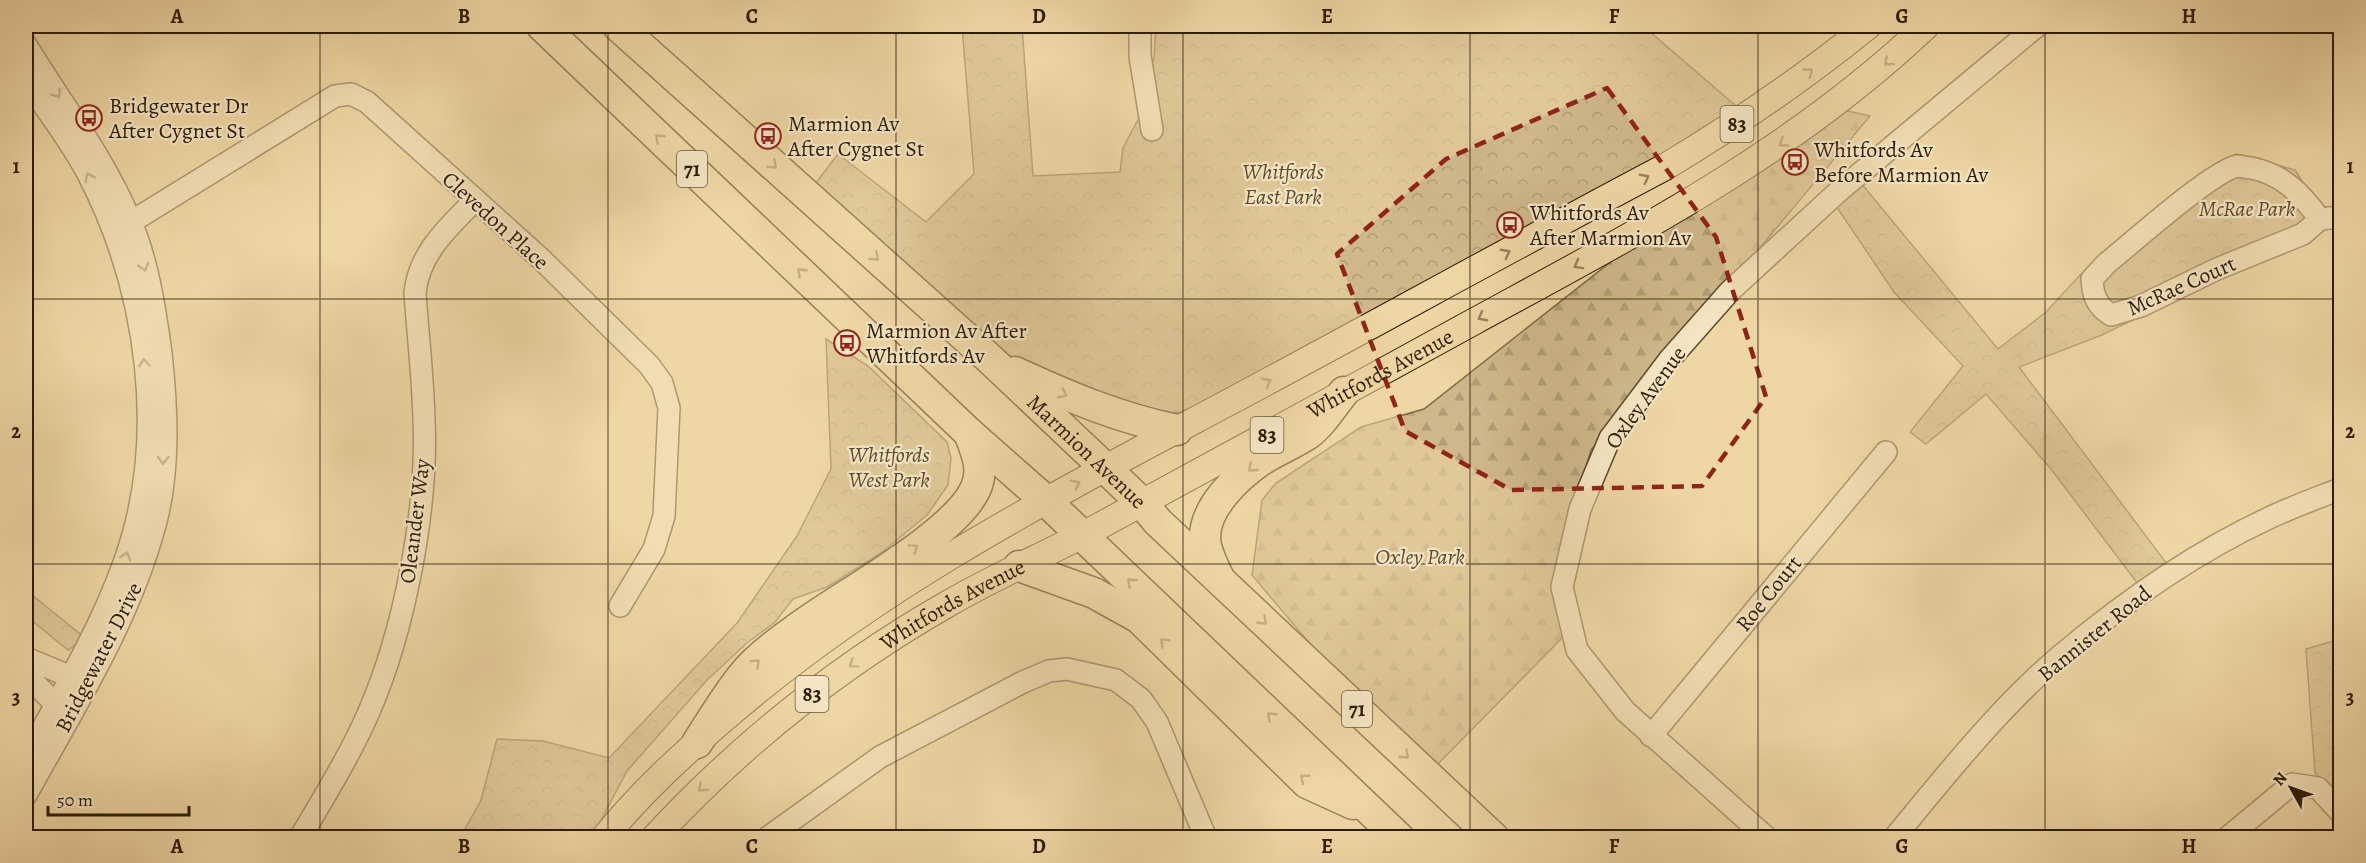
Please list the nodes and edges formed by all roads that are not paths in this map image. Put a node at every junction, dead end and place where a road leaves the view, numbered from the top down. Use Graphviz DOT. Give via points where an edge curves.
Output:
graph roads {
  1 [pos="542,26"];
  2 [pos="618,26"];
  3 [pos="1140,26"];
  4 [pos="1868,26"];
  5 [pos="1926,26"];
  6 [pos="2037,26"];
  7 [pos="26,45"];
  8 [pos="26,80"];
  9 [pos="1152,130"];
  10 [pos="474,201"];
  11 [pos="2330,218"];
  12 [pos="122,224"];
  13 [pos="991,360"];
  14 [pos="1344,392"];
  15 [pos="1177,430"];
  16 [pos="969,433"];
  17 [pos="1886,452"];
  18 [pos="1106,469"];
  19 [pos="2340,489"];
  20 [pos="1045,500"];
  21 [pos="1142,503"];
  22 [pos="1082,536"];
  23 [pos="1019,566"];
  24 [pos="1220,581"];
  25 [pos="620,606"];
  26 [pos="26,658"];
  27 [pos="26,674"];
  28 [pos="70,677"];
  29 [pos="56,705"];
  30 [pos="1651,736"];
  31 [pos="697,743"];
  32 [pos="26,758"];
  33 [pos="26,795"];
  34 [pos="2340,812"];
  35 [pos="1375,814"];
  36 [pos="771,836"];
  37 [pos="300,837"];
  38 [pos="604,837"];
  39 [pos="654,837"];
  40 [pos="1206,837"];
  41 [pos="1399,837"];
  42 [pos="1494,837"];
  43 [pos="1767,837"];
  44 [pos="1894,837"];
  45 [pos="2227,837"];
  16 -- 1 [label="highway, 71, one-way"];
  2 -- 13 [label="highway, Marmion Avenue / 71, one-way"];
  3 -- 9 [label="street" via="1140,56"];
  15 -- 4 [label="main road, Whitfords Avenue / 83, one-way" via="1665,167 1738,123"];
  5 -- 14 [label="main road, Whitfords Avenue / 83, one-way" via="1809,124 1684,207"];
  6 -- 30 [label="street, Oxley Avenue" via="1840,190 1730,291 1669,360 1610,438 1580,509 1562,587 1577,650 1625,711"];
  7 -- 12 [label="street, Bridgewater Drive, one-way" via="99,158"];
  12 -- 8 [label="street, Bridgewater Drive, one-way"];
  10 -- 12 [label="street, Clevedon Place" via="367,102 342,94"];
  10 -- 25 [label="street, Clevedon Place" via="540,258 649,365 667,396 664,516 654,549"];
  10 -- 37 [label="street, Oleander Way" via="440,236 420,266 417,278 424,456 412,560 394,636 368,713"];
  11 -- 11 [label="street, McRae Court" via="2286,182 2263,170 2238,166 2210,181 2106,263 2092,279 2093,296 2111,315 2141,306 2303,234"];
  28 -- 12 [label="street, Bridgewater Drive, one-way" via="104,613 124,561 146,466 148,410"];
  12 -- 33 [label="street, Bridgewater Drive, one-way" via="156,309 165,431 156,523 117,628"];
  13 -- 15 [label="highway, one-way" via="1081,403"];
  13 -- 18 [label="highway, Marmion Avenue / 71"];
  14 -- 21 [label="main road, Whitfords Avenue / 83"];
  14 -- 24 [label="highway, one-way" via="1310,433 1259,462 1232,485 1212,511 1205,537"];
  15 -- 18 [label="main road, Whitfords Avenue / 83"];
  16 -- 20 [label="highway, 71"];
  31 -- 16 [label="highway, one-way" via="744,673 777,644 946,527 978,483 979,462"];
  17 -- 30 [label="street, Roe Court"];
  20 -- 18 [label="main road, Whitfords Avenue / 83, one-way"];
  18 -- 21 [label="highway, Marmion Avenue / 71"];
  19 -- 44 [label="street, Bannister Road" via="2268,518 2198,556 2100,625 2021,694"];
  20 -- 22 [label="highway, 71"];
  20 -- 31 [label="main road, Whitfords Avenue / 83" via="852,618"];
  21 -- 22 [label="main road, Whitfords Avenue / 83"];
  21 -- 24 [label="highway, Marmion Avenue / 71"];
  22 -- 23 [label="main road, Whitfords Avenue / 83"];
  35 -- 22 [label="highway, 71, one-way"];
  35 -- 23 [label="highway, one-way" via="1307,783 1139,618 1094,593"];
  23 -- 39 [label="main road, Whitfords Avenue / 83, one-way" via="953,601 833,678 752,741"];
  24 -- 42 [label="highway, Marmion Avenue / 71, one-way"];
  26 -- 28 [label="street"];
  27 -- 29 [label="street"];
  28 -- 29 [label="street, Bridgewater Drive"];
  29 -- 32 [label="street, Bridgewater Drive"];
  30 -- 43 [label="street, Oxley Avenue"];
  31 -- 38 [label="main road, Whitfords Avenue / 83"];
  34 -- 45 [label="street" via="2318,788 2292,784"];
  35 -- 41 [label="highway, 71"];
  36 -- 40 [label="street" via="880,757 1023,682 1049,671 1067,669 1116,680 1141,699 1157,722"];
}
